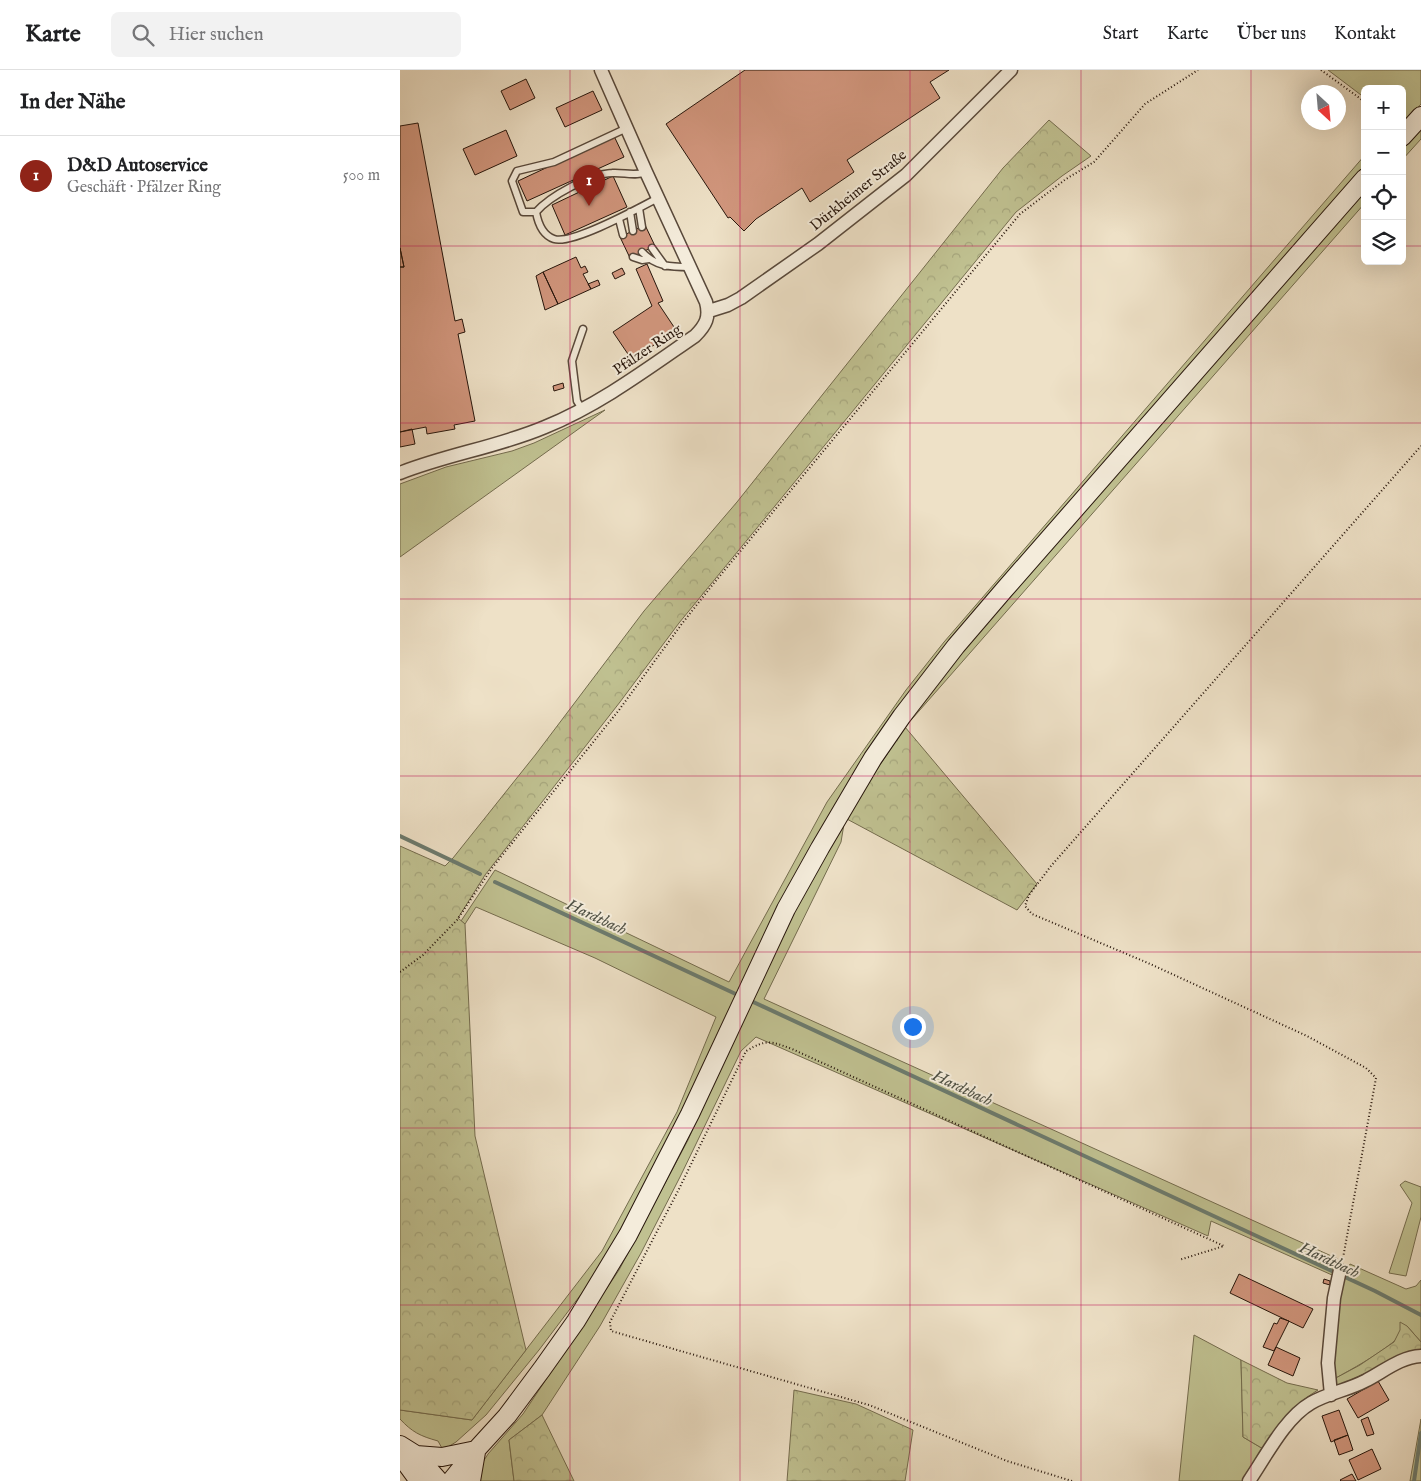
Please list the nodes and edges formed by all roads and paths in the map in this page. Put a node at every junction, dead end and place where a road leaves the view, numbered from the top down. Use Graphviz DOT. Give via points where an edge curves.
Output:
graph roads {
  1 [pos="601,70"];
  2 [pos="1011,70"];
  3 [pos="1198,70"];
  4 [pos="1321,70"];
  5 [pos="1361,99"];
  6 [pos="1421,116"];
  7 [pos="627,128"];
  8 [pos="1406,133"];
  9 [pos="646,172"];
  10 [pos="1361,183"];
  11 [pos="658,198"];
  12 [pos="639,208"];
  13 [pos="536,212"];
  14 [pos="630,212"];
  15 [pos="619,219"];
  16 [pos="642,227"];
  17 [pos="632,231"];
  18 [pos="623,235"];
  19 [pos="652,248"];
  20 [pos="642,252"];
  21 [pos="633,256"];
  22 [pos="649,259"];
  23 [pos="666,267"];
  24 [pos="690,267"];
  25 [pos="709,311"];
  26 [pos="583,329"];
  27 [pos="582,409"];
  28 [pos="1421,446"];
  29 [pos="400,473"];
  30 [pos="400,972"];
  31 [pos="1179,1260"];
  32 [pos="1339,1275"];
  33 [pos="1421,1356"];
  34 [pos="1332,1394"];
  35 [pos="400,1445"];
  36 [pos="476,1450"];
  37 [pos="407,1458"];
  38 [pos="407,1481"];
  39 [pos="419,1481"];
  40 [pos="439,1481"];
  41 [pos="451,1481"];
  42 [pos="471,1481"];
  43 [pos="1072,1481"];
  44 [pos="1249,1481"];
  1 -- 7 [label="street"];
  2 -- 25 [label="street, Dürkheimer Straße" via="906,175 818,244 741,298"];
  3 -- 30 [label="path" via="1145,104 1094,162 1020,214 714,583 619,710 492,868 457,920 423,955"];
  4 -- 5 [label="path"];
  6 -- 8 [label="main road"];
  7 -- 9 [label="street"];
  7 -- 13 [label="lane" via="554,162 517,171 512,181 523,212"];
  9 -- 11 [label="street"];
  9 -- 13 [label="lane" via="637,176 601,174 558,194"];
  10 -- 36 [label="main road" via="1004,590 902,716 873,758 786,909 652,1191 604,1277 542,1369 507,1416"];
  11 -- 12 [label="lane"];
  11 -- 24 [label="street"];
  12 -- 14 [label="lane"];
  12 -- 16 [label="lane"];
  13 -- 15 [label="lane" via="545,234 555,240 567,240"];
  14 -- 15 [label="lane"];
  14 -- 17 [label="lane"];
  15 -- 18 [label="lane"];
  19 -- 23 [label="lane"];
  20 -- 22 [label="lane"];
  21 -- 22 [label="lane"];
  22 -- 23 [label="lane"];
  23 -- 24 [label="lane"];
  24 -- 25 [label="street"];
  25 -- 27 [label="street, Pfälzer Ring" via="708,320 696,336"];
  26 -- 27 [label="lane" via="572,361 577,401"];
  27 -- 29 [label="street, Pfälzer Ring" via="514,439 431,461"];
  28 -- 32 [label="path" via="1051,866 1029,895 1026,906 1032,914 1307,1036 1366,1068 1376,1078"];
  31 -- 43 [label="path" via="1224,1246 772,1042 746,1051 610,1322 611,1331 869,1405 1007,1461"];
  32 -- 34 [label="street" via="1328,1362"];
  33 -- 34 [label="street" via="1408,1358 1364,1382"];
  34 -- 44 [label="street" via="1310,1403 1290,1421"];
  35 -- 37 [label="main road"];
  36 -- 37 [label="main road" via="442,1457"];
  36 -- 41 [label="main road"];
  36 -- 42 [label="main road"];
  37 -- 38 [label="main road"];
  37 -- 39 [label="main road"];
  37 -- 40 [label="main road"];
}
